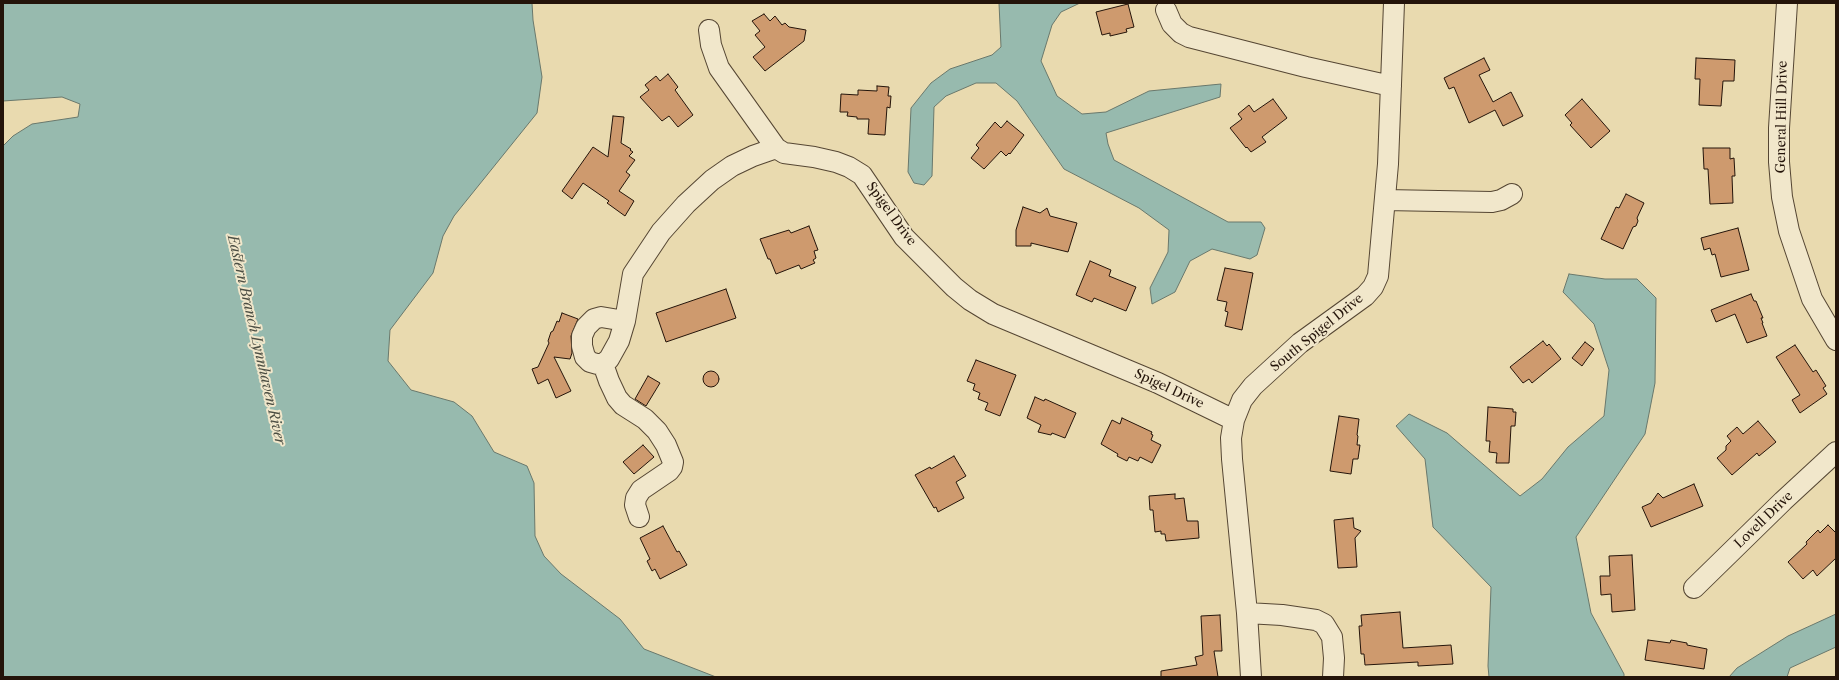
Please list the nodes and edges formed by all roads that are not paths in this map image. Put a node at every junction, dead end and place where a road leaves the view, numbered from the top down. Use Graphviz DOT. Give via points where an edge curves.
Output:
graph roads {
  1 [pos="1394,3"];
  2 [pos="1787,3"];
  3 [pos="1166,10"];
  4 [pos="709,30"];
  5 [pos="1391,86"];
  6 [pos="776,148"];
  7 [pos="1512,194"];
  8 [pos="1385,200"];
  9 [pos="624,321"];
  10 [pos="1836,340"];
  11 [pos="603,364"];
  12 [pos="1234,420"];
  13 [pos="1836,452"];
  14 [pos="639,517"];
  15 [pos="1694,588"];
  16 [pos="1247,613"];
  17 [pos="1251,677"];
  18 [pos="1333,677"];
  1 -- 5 [label="street, South Spigel Drive"];
  2 -- 10 [label="street, General Hill Drive" via="1779,128 1782,197 1789,231 1812,299"];
  3 -- 5 [label="street" via="1172,24 1189,37"];
  4 -- 6 [label="street" via="718,68"];
  5 -- 8 [label="street, South Spigel Drive"];
  6 -- 9 [label="street" via="732,166 712,180 661,232 633,274"];
  6 -- 12 [label="street, Spigel Drive" via="784,153 836,162 862,175 904,237 954,287 993,314 1158,383"];
  7 -- 8 [label="street" via="1492,202"];
  8 -- 12 [label="street, South Spigel Drive" via="1378,276 1373,287 1300,343 1253,386 1242,400"];
  9 -- 11 [label="street" via="619,341 609,359"];
  9 -- 11 [label="street" via="601,317 594,319 586,327 582,336 585,357 590,362"];
  11 -- 14 [label="street" via="617,398 657,431 673,462 669,471 641,490 636,498 635,505"];
  12 -- 16 [label="street, South Spigel Drive" via="1231,438 1232,459"];
  13 -- 15 [label="street, Lovell Drive"];
  16 -- 17 [label="street, South Spigel Drive"];
  16 -- 18 [label="street" via="1282,615 1316,620 1324,624 1332,637"];
}
